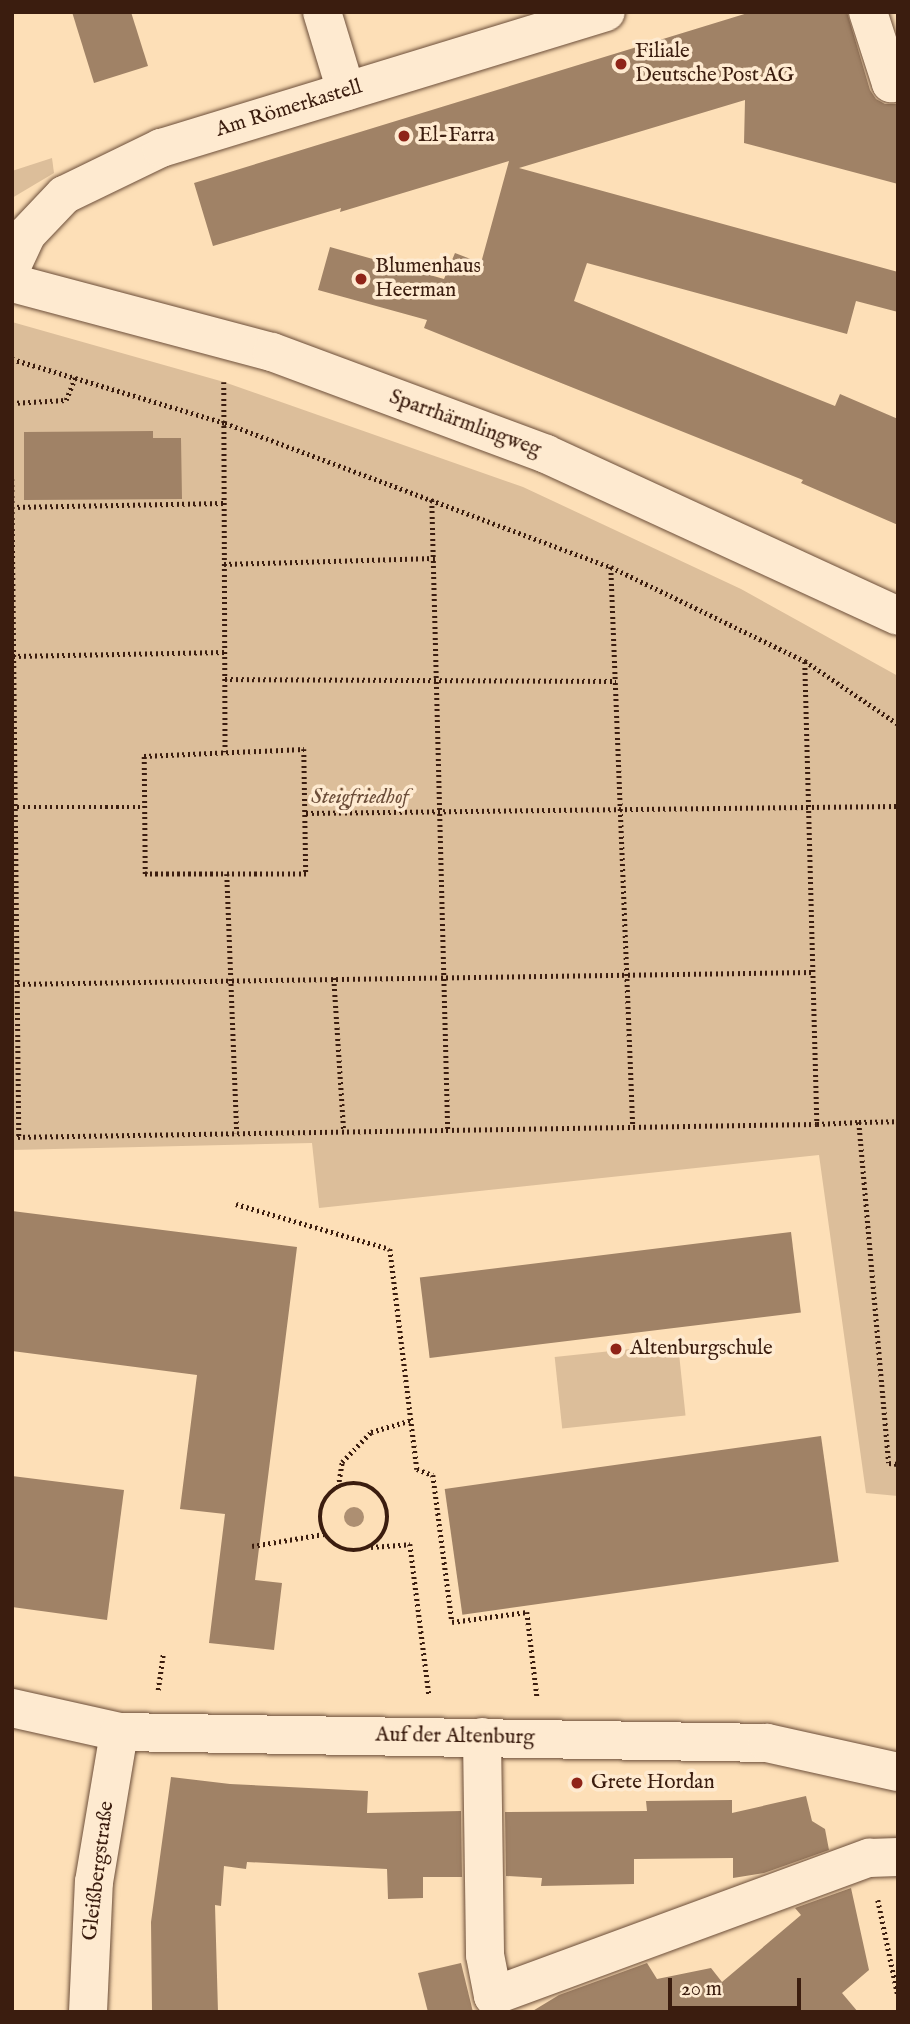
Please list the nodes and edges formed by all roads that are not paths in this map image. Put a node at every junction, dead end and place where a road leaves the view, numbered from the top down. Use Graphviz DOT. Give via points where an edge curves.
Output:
graph roads {
  1 [pos="322,12"];
  2 [pos="606,12"];
  3 [pos="868,12"];
  4 [pos="500,28"];
  5 [pos="898,81"];
  6 [pos="346,91"];
  7 [pos="12,266"];
  8 [pos="12,283"];
  9 [pos="898,617"];
  10 [pos="12,1708"];
  11 [pos="119,1732"];
  12 [pos="482,1737"];
  13 [pos="898,1772"];
  14 [pos="883,1857"];
  15 [pos="88,2012"];
  1 -- 6 [label="street"];
  2 -- 4 [label="street, Am Römerkastell"];
  3 -- 5 [label="street" via="891,83"];
  4 -- 6 [label="street, Am Römerkastell"];
  6 -- 7 [label="street, Am Römerkastell" via="161,148 64,195 27,234"];
  8 -- 9 [label="street, Sparrhärmlingweg" via="272,352 546,454"];
  10 -- 11 [label="street, Auf der Altenburg"];
  11 -- 12 [label="street, Auf der Altenburg"];
  11 -- 15 [label="street, Gleißbergstraße" via="94,1882"];
  12 -- 13 [label="street, Auf der Altenburg" via="767,1743"];
  12 -- 14 [label="street" via="485,1955 493,1996"];
}
